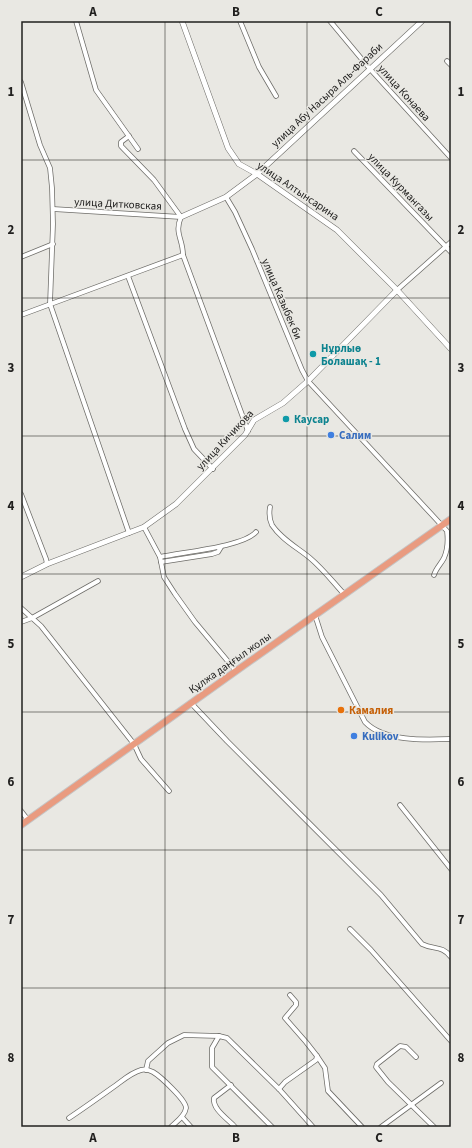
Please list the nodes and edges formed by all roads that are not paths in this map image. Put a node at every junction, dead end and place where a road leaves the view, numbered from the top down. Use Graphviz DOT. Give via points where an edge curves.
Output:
graph roads {
  1 [pos="76,21"];
  2 [pos="182,21"];
  3 [pos="240,21"];
  4 [pos="330,21"];
  5 [pos="422,21"];
  6 [pos="447,61"];
  7 [pos="451,65"];
  8 [pos="370,69"];
  9 [pos="21,82"];
  10 [pos="276,96"];
  11 [pos="129,136"];
  12 [pos="138,149"];
  13 [pos="354,151"];
  14 [pos="451,158"];
  15 [pos="257,174"];
  16 [pos="226,197"];
  17 [pos="53,209"];
  18 [pos="181,217"];
  19 [pos="451,242"];
  20 [pos="53,244"];
  21 [pos="446,247"];
  22 [pos="451,252"];
  23 [pos="184,255"];
  24 [pos="21,257"];
  25 [pos="128,276"];
  26 [pos="397,290"];
  27 [pos="50,304"];
  28 [pos="21,315"];
  29 [pos="451,349"];
  30 [pos="308,381"];
  31 [pos="248,431"];
  32 [pos="213,469"];
  33 [pos="21,494"];
  34 [pos="270,507"];
  35 [pos="451,519"];
  36 [pos="443,525"];
  37 [pos="144,527"];
  38 [pos="256,532"];
  39 [pos="129,533"];
  40 [pos="160,559"];
  41 [pos="47,564"];
  42 [pos="434,575"];
  43 [pos="21,577"];
  44 [pos="98,581"];
  45 [pos="344,594"];
  46 [pos="21,608"];
  47 [pos="315,615"];
  48 [pos="32,618"];
  49 [pos="21,622"];
  50 [pos="236,671"];
  51 [pos="191,703"];
  52 [pos="451,740"];
  53 [pos="134,744"];
  54 [pos="169,791"];
  55 [pos="400,805"];
  56 [pos="21,811"];
  57 [pos="28,820"];
  58 [pos="21,825"];
  59 [pos="451,869"];
  60 [pos="350,929"];
  61 [pos="451,957"];
  62 [pos="290,995"];
  63 [pos="219,1036"];
  64 [pos="451,1041"];
  65 [pos="317,1056"];
  66 [pos="416,1057"];
  67 [pos="146,1070"];
  68 [pos="441,1083"];
  69 [pos="231,1085"];
  70 [pos="279,1089"];
  71 [pos="411,1106"];
  72 [pos="182,1117"];
  73 [pos="69,1118"];
  74 [pos="388,1122"];
  75 [pos="171,1127"];
  76 [pos="191,1127"];
  77 [pos="235,1127"];
  78 [pos="271,1127"];
  79 [pos="312,1127"];
  80 [pos="362,1127"];
  81 [pos="381,1127"];
  82 [pos="392,1127"];
  83 [pos="434,1127"];
  1 -- 11 [label="street" via="96,90"];
  2 -- 15 [label="street, улица Алтынсарина" via="228,148 239,164"];
  3 -- 10 [label="street" via="259,68"];
  4 -- 8 [label="street, улица Конаева"];
  5 -- 8 [label="street, улица Абу Насыра Аль-Фараби"];
  6 -- 7 [label="street"];
  8 -- 14 [label="street, улица Конаева"];
  8 -- 15 [label="street, улица Абу Насыра Аль-Фараби"];
  9 -- 17 [label="street" via="40,145 50,168"];
  11 -- 12 [label="street"];
  11 -- 18 [label="street" via="121,142 121,146 154,180"];
  13 -- 21 [label="street, улица Курмангазы"];
  15 -- 16 [label="street, улица Абу Насыра Аль-Фараби"];
  15 -- 26 [label="street, улица Алтынсарина" via="337,230"];
  16 -- 18 [label="street, улица Абу Насыра Аль-Фараби"];
  16 -- 30 [label="street, улица Казыбек би" via="252,248"];
  17 -- 18 [label="street, улица Дитковская"];
  17 -- 20 [label="street"];
  18 -- 23 [label="street" via="178,228"];
  19 -- 21 [label="street, улица Кичикова"];
  20 -- 24 [label="street"];
  20 -- 27 [label="street"];
  21 -- 22 [label="street, улица Курмангазы"];
  21 -- 26 [label="street, улица Кичикова"];
  23 -- 25 [label="street"];
  23 -- 31 [label="street"];
  25 -- 27 [label="street"];
  25 -- 32 [label="street" via="185,430 194,449"];
  26 -- 29 [label="street, улица Алтынсарина"];
  26 -- 30 [label="street, улица Кичикова"];
  27 -- 28 [label="street"];
  27 -- 39 [label="street"];
  30 -- 31 [label="street, улица Кичикова" via="283,403 257,418"];
  30 -- 36 [label="street, улица Казыбек би"];
  31 -- 32 [label="street, улица Кичикова"];
  32 -- 37 [label="street, улица Кичикова" via="176,504"];
  33 -- 41 [label="street"];
  34 -- 45 [label="street" via="269,514 274,527 312,560"];
  35 -- 36 [label="main road, Құлжа даңғыл жолы"];
  36 -- 42 [label="street" via="447,531 448,545 445,557"];
  36 -- 45 [label="main road, Құлжа даңғыл жолы"];
  37 -- 39 [label="street, улица Кичикова"];
  37 -- 40 [label="street"];
  38 -- 40 [label="street" via="252,536 221,547"];
  39 -- 41 [label="street, улица Кичикова"];
  40 -- 50 [label="street" via="164,577 175,594"];
  41 -- 43 [label="street, улица Кичикова"];
  44 -- 48 [label="street"];
  45 -- 47 [label="main road, Құлжа даңғыл жолы"];
  46 -- 48 [label="street"];
  47 -- 50 [label="main road, Құлжа даңғыл жолы"];
  47 -- 52 [label="street" via="322,637 365,722 370,727 385,734 415,740"];
  48 -- 49 [label="street"];
  48 -- 53 [label="street"];
  50 -- 51 [label="main road, Құлжа даңғыл жолы"];
  51 -- 53 [label="main road, Құлжа даңғыл жолы"];
  51 -- 61 [label="street" via="380,895 422,944 442,949"];
  53 -- 54 [label="street" via="141,759"];
  53 -- 57 [label="main road, Құлжа даңғыл жолы"];
  55 -- 59 [label="street"];
  56 -- 57 [label="street"];
  57 -- 58 [label="main road, Құлжа даңғыл жолы"];
  60 -- 64 [label="street"];
  62 -- 65 [label="street" via="296,1006 285,1018"];
  63 -- 67 [label="street" via="184,1035 168,1043 153,1056 148,1061"];
  63 -- 69 [label="street" via="212,1048 212,1067"];
  63 -- 70 [label="street" via="227,1038"];
  65 -- 70 [label="street" via="316,1060"];
  65 -- 80 [label="street" via="324,1068 328,1091"];
  66 -- 71 [label="street" via="406,1047 400,1046 376,1065"];
  67 -- 72 [label="street" via="154,1072 185,1104 186,1109"];
  67 -- 73 [label="street" via="127,1077 81,1112"];
  68 -- 71 [label="street"];
  69 -- 77 [label="street" via="214,1098 213,1102"];
  69 -- 78 [label="street"];
  70 -- 79 [label="street"];
  71 -- 74 [label="street"];
  71 -- 83 [label="street"];
  72 -- 75 [label="street"];
  72 -- 76 [label="street"];
  74 -- 81 [label="street"];
  74 -- 82 [label="street"];
}
